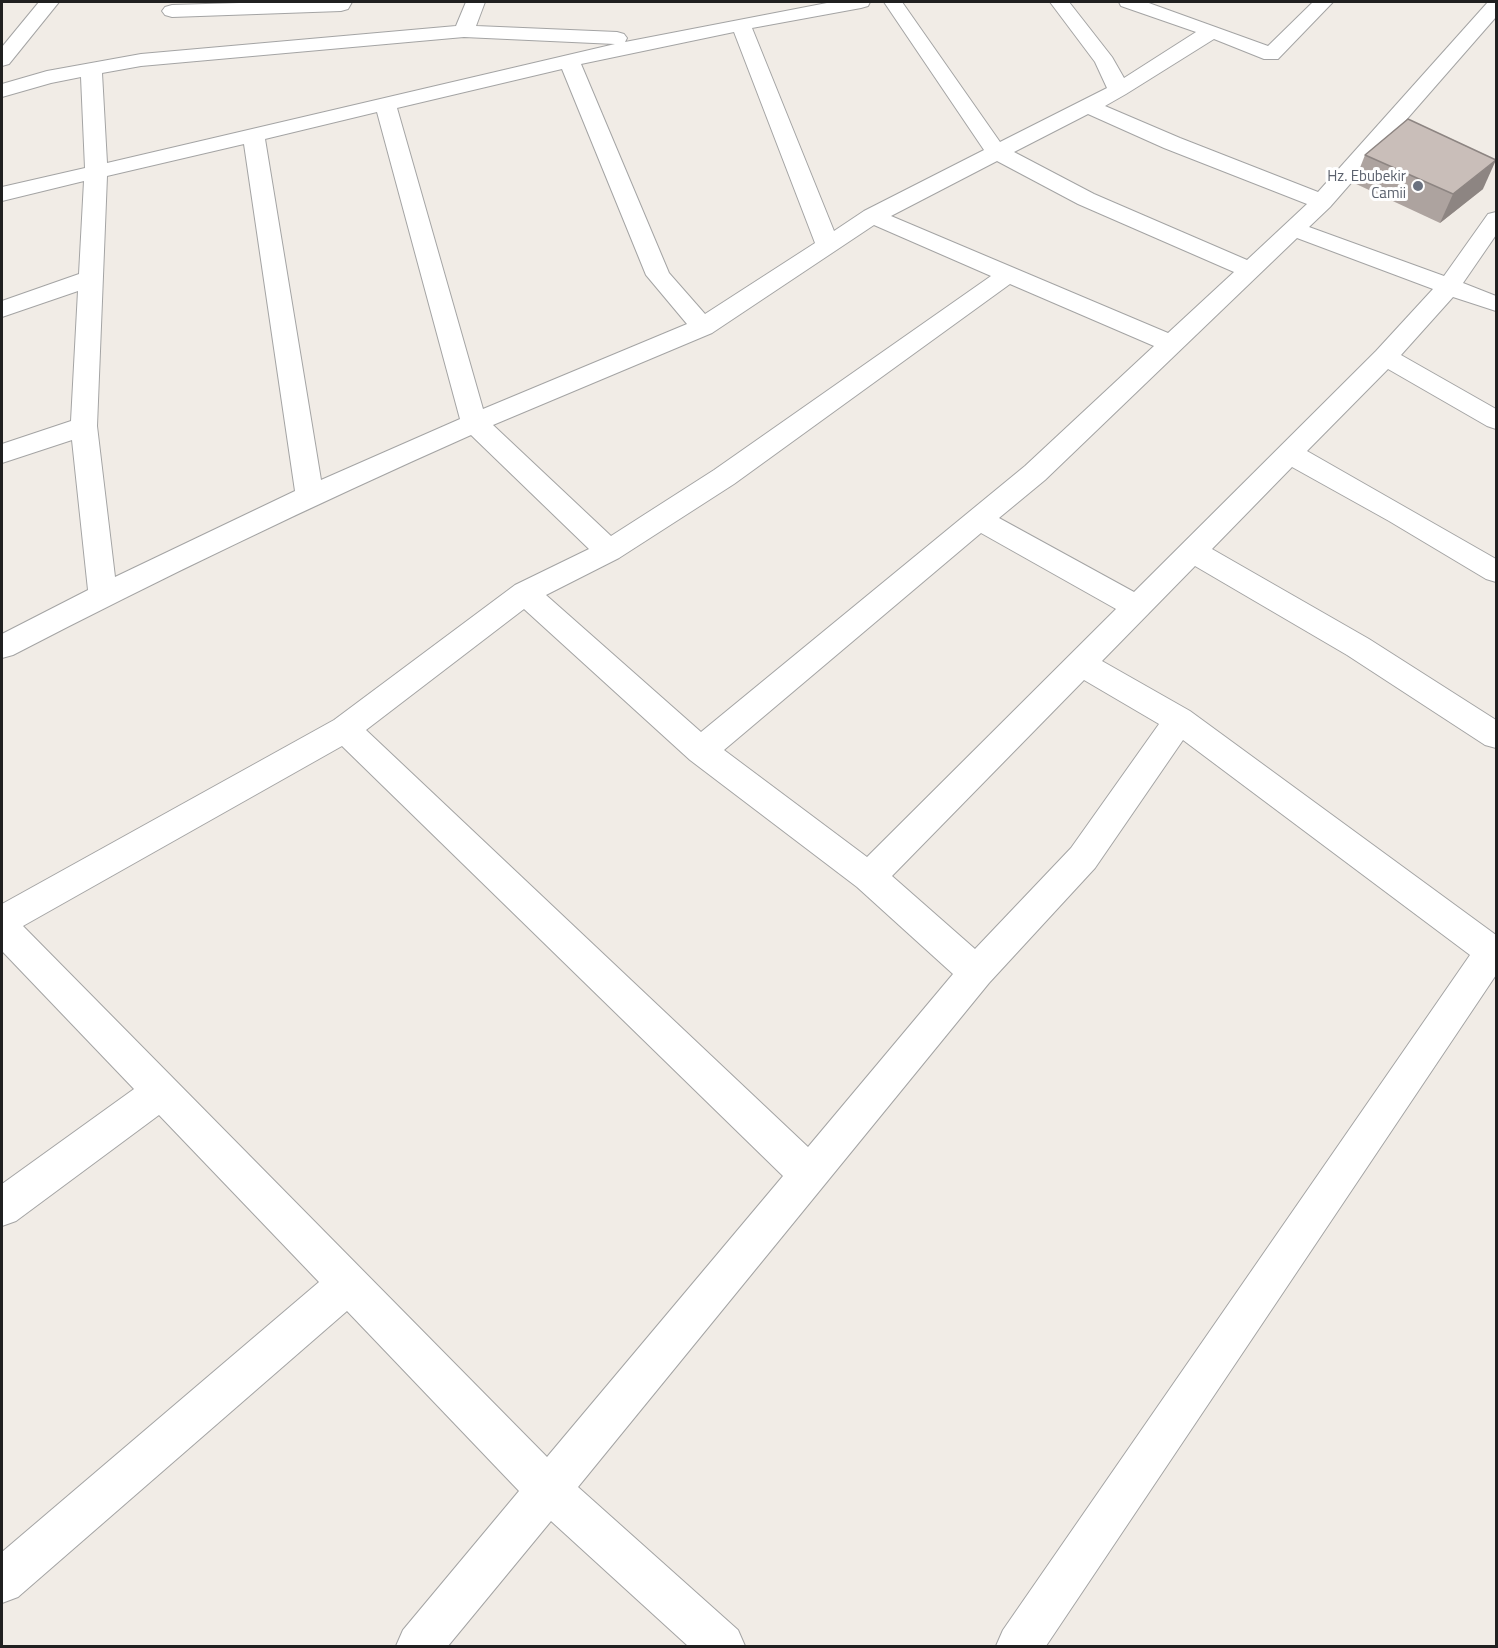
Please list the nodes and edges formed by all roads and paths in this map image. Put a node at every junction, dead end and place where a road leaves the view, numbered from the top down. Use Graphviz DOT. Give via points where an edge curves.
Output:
graph roads {
  1 [pos="342,2"];
  2 [pos="475,2"];
  3 [pos="861,2"];
  4 [pos="893,2"];
  5 [pos="1059,2"];
  6 [pos="1128,2"];
  7 [pos="1324,2"];
  8 [pos="1497,5"];
  9 [pos="176,6"];
  10 [pos="1166,7"];
  11 [pos="43,9"];
  12 [pos="10,17"];
  13 [pos="741,25"];
  14 [pos="464,31"];
  15 [pos="1212,31"];
  16 [pos="658,40"];
  17 [pos="2,60"];
  18 [pos="141,60"];
  19 [pos="569,61"];
  20 [pos="92,69"];
  21 [pos="1119,90"];
  22 [pos="2,91"];
  23 [pos="385,104"];
  24 [pos="1088,106"];
  25 [pos="254,135"];
  26 [pos="996,152"];
  27 [pos="96,171"];
  28 [pos="2,194"];
  29 [pos="1322,202"];
  30 [pos="872,216"];
  31 [pos="1497,219"];
  32 [pos="1293,230"];
  33 [pos="828,244"];
  34 [pos="1250,270"];
  35 [pos="1009,274"];
  36 [pos="92,278"];
  37 [pos="1449,286"];
  38 [pos="1497,304"];
  39 [pos="2,309"];
  40 [pos="704,327"];
  41 [pos="1172,344"];
  42 [pos="1385,357"];
  43 [pos="1497,420"];
  44 [pos="474,423"];
  45 [pos="84,426"];
  46 [pos="1289,453"];
  47 [pos="2,454"];
  48 [pos="310,496"];
  49 [pos="979,520"];
  50 [pos="609,551"];
  51 [pos="1192,551"];
  52 [pos="1494,568"];
  53 [pos="525,593"];
  54 [pos="103,595"];
  55 [pos="1137,607"];
  56 [pos="2,646"];
  57 [pos="1080,663"];
  58 [pos="1179,720"];
  59 [pos="345,729"];
  60 [pos="1497,736"];
  61 [pos="701,751"];
  62 [pos="869,877"];
  63 [pos="2,921"];
  64 [pos="2,928"];
  65 [pos="1494,953"];
  66 [pos="976,972"];
  67 [pos="161,1091"];
  68 [pos="809,1174"];
  69 [pos="2,1207"];
  70 [pos="348,1284"];
  71 [pos="548,1489"];
  72 [pos="2,1581"];
  73 [pos="419,1647"];
  74 [pos="722,1647"];
  75 [pos="1019,1647"];
  1 -- 9 [label="street"];
  2 -- 14 [label="street"];
  3 -- 13 [label="street"];
  4 -- 26 [label="street"];
  5 -- 21 [label="street" via="1105,61"];
  6 -- 10 [label="street"];
  7 -- 15 [label="street" via="1271,55"];
  8 -- 29 [label="street"];
  9 -- 18 [label="street"];
  10 -- 15 [label="street"];
  11 -- 12 [label="street"];
  11 -- 17 [label="street"];
  13 -- 16 [label="street"];
  13 -- 33 [label="street"];
  14 -- 16 [label="street"];
  14 -- 18 [label="street"];
  15 -- 21 [label="street"];
  16 -- 19 [label="street"];
  18 -- 20 [label="street"];
  19 -- 23 [label="street"];
  19 -- 40 [label="street" via="658,275"];
  20 -- 22 [label="street" via="47,76"];
  20 -- 27 [label="street"];
  21 -- 24 [label="street"];
  23 -- 25 [label="street"];
  23 -- 44 [label="street"];
  24 -- 26 [label="street"];
  24 -- 29 [label="street"];
  25 -- 27 [label="street"];
  25 -- 48 [label="street"];
  26 -- 30 [label="street"];
  26 -- 34 [label="street" via="1086,199"];
  27 -- 28 [label="street"];
  27 -- 36 [label="street"];
  29 -- 32 [label="street"];
  30 -- 33 [label="street"];
  30 -- 35 [label="street"];
  31 -- 37 [label="street"];
  32 -- 34 [label="street"];
  32 -- 37 [label="street"];
  33 -- 40 [label="street"];
  34 -- 41 [label="street"];
  35 -- 41 [label="street"];
  35 -- 50 [label="street" via="724,477"];
  36 -- 39 [label="street"];
  36 -- 45 [label="street"];
  37 -- 38 [label="street"];
  37 -- 42 [label="street"];
  40 -- 44 [label="street"];
  41 -- 49 [label="street" via="1035,473"];
  42 -- 43 [label="street"];
  42 -- 46 [label="street"];
  44 -- 48 [label="street"];
  44 -- 50 [label="street"];
  45 -- 47 [label="street"];
  45 -- 54 [label="street"];
  46 -- 51 [label="street"];
  46 -- 52 [label="street"];
  48 -- 54 [label="street"];
  49 -- 55 [label="street"];
  49 -- 61 [label="street"];
  50 -- 53 [label="street"];
  51 -- 55 [label="street"];
  51 -- 60 [label="street" via="1358,647"];
  53 -- 59 [label="street"];
  53 -- 61 [label="street"];
  54 -- 56 [label="street"];
  55 -- 57 [label="street"];
  57 -- 58 [label="street"];
  57 -- 62 [label="street"];
  58 -- 65 [label="street"];
  58 -- 66 [label="street" via="1083,858"];
  59 -- 63 [label="street"];
  59 -- 68 [label="street"];
  61 -- 62 [label="street"];
  62 -- 66 [label="street"];
  64 -- 67 [label="street"];
  65 -- 75 [label="street"];
  66 -- 68 [label="street"];
  67 -- 69 [label="street"];
  67 -- 70 [label="street"];
  68 -- 71 [label="street"];
  70 -- 71 [label="street"];
  70 -- 72 [label="street"];
  71 -- 73 [label="street"];
  71 -- 74 [label="street"];
}
